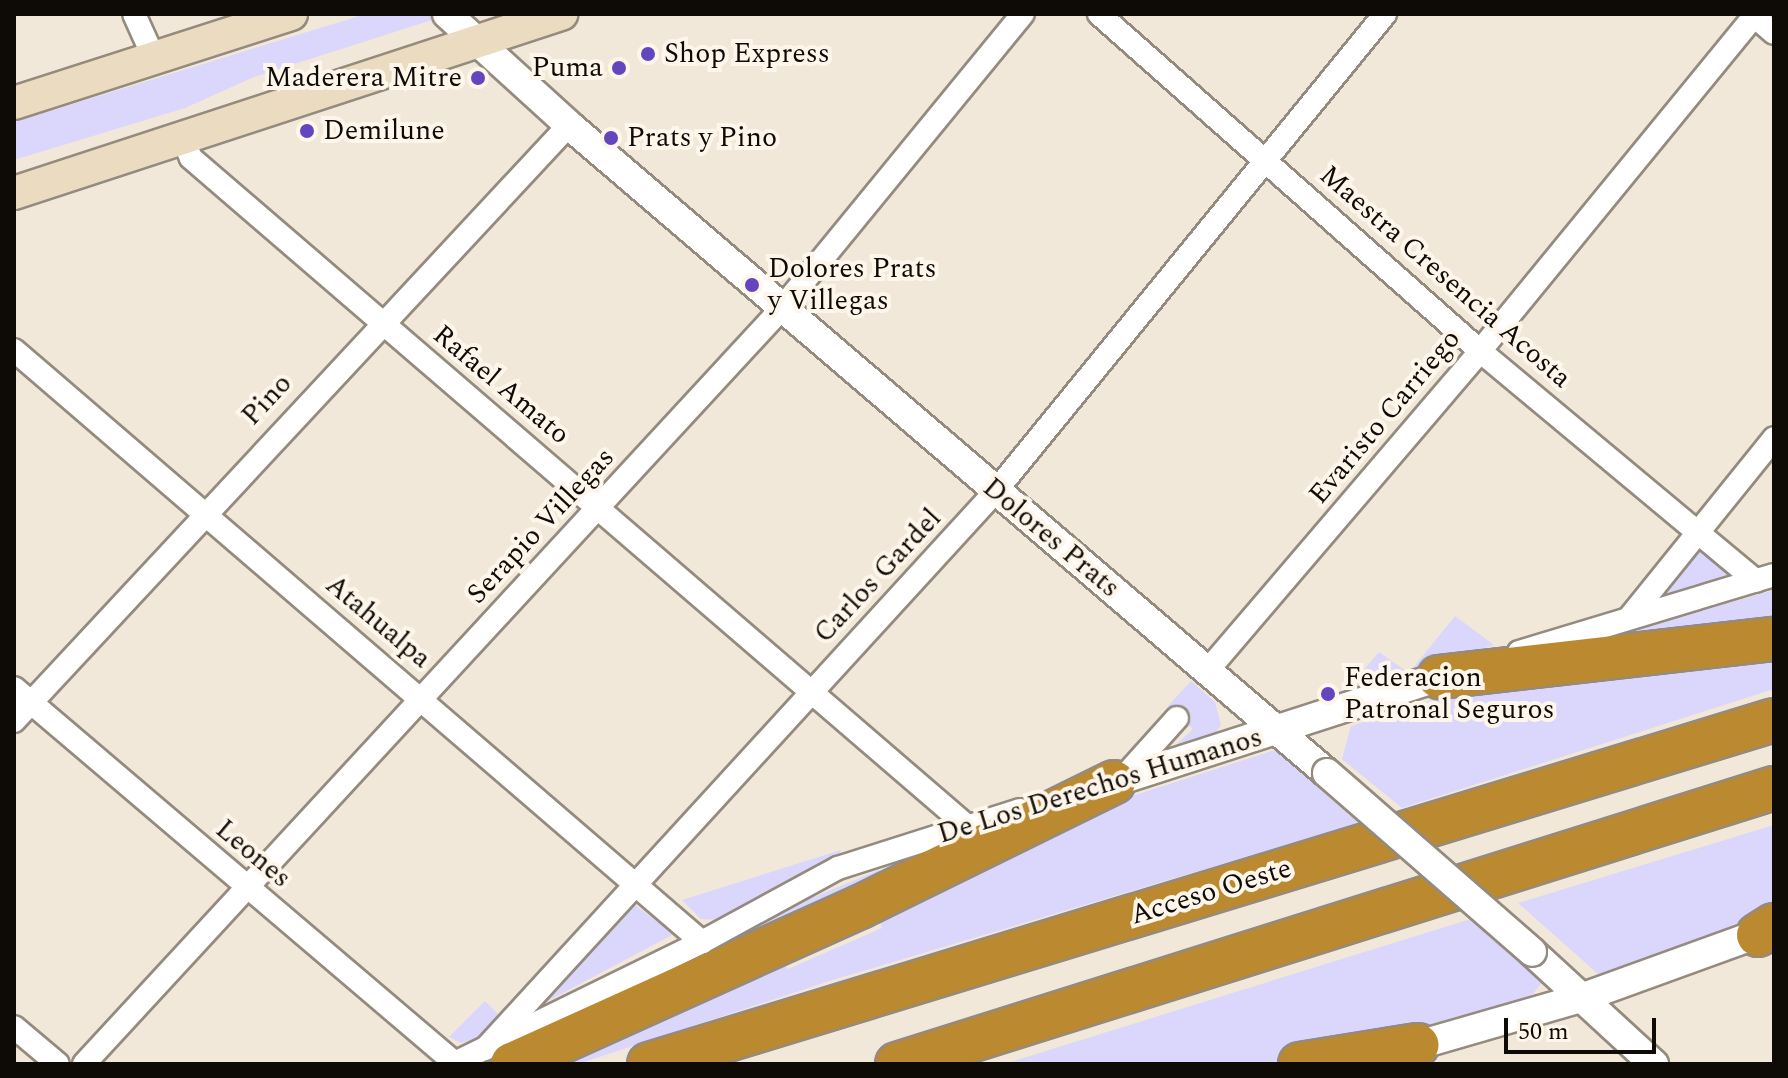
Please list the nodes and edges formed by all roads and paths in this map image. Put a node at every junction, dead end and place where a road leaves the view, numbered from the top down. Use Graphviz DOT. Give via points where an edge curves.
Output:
graph roads {
  1 [pos="134,14"];
  2 [pos="291,14"];
  3 [pos="447,14"];
  4 [pos="561,14"];
  5 [pos="1023,14"];
  6 [pos="1099,14"];
  7 [pos="1385,14"];
  8 [pos="1754,15"];
  9 [pos="1774,33"];
  10 [pos="479,44"];
  11 [pos="154,58"];
  12 [pos="14,103"];
  13 [pos="569,125"];
  14 [pos="184,141"];
  15 [pos="1266,161"];
  16 [pos="14,193"];
  17 [pos="782,308"];
  18 [pos="381,322"];
  19 [pos="14,350"];
  20 [pos="1480,351"];
  21 [pos="1774,438"];
  22 [pos="995,492"];
  23 [pos="600,508"];
  24 [pos="203,513"];
  25 [pos="1697,533"];
  26 [pos="1765,578"];
  27 [pos="1629,618"];
  28 [pos="1774,639"];
  29 [pos="1208,670"];
  30 [pos="1439,677"];
  31 [pos="811,693"];
  32 [pos="22,695"];
  33 [pos="421,697"];
  34 [pos="1177,718"];
  35 [pos="1774,720"];
  36 [pos="14,721"];
  37 [pos="1278,731"];
  38 [pos="1118,781"];
  39 [pos="1774,788"];
  40 [pos="967,826"];
  41 [pos="635,884"];
  42 [pos="246,888"];
  43 [pos="1769,930"];
  44 [pos="702,942"];
  45 [pos="1581,998"];
  46 [pos="14,1027"];
  47 [pos="1417,1045"];
  48 [pos="499,1056"];
  49 [pos="58,1064"];
  50 [pos="84,1064"];
  51 [pos="454,1064"];
  52 [pos="649,1064"];
  53 [pos="897,1064"];
  54 [pos="1300,1064"];
  55 [pos="1359,1064"];
  56 [pos="1654,1064"];
  1 -- 11 [label="street"];
  2 -- 11 [label="main road"];
  3 -- 10 [label="street, Dolores Prats"];
  4 -- 10 [label="main road"];
  5 -- 17 [label="street, Serapio Villegas"];
  6 -- 15 [label="street, Maestra Cresencia Acosta"];
  7 -- 15 [label="street, Carlos Gardel"];
  8 -- 9 [label="street"];
  8 -- 20 [label="street, Evaristo Carriego"];
  10 -- 13 [label="street, Dolores Prats"];
  10 -- 14 [label="main road"];
  11 -- 12 [label="main road"];
  13 -- 17 [label="street, Dolores Prats"];
  13 -- 18 [label="street, Pino"];
  14 -- 16 [label="main road"];
  14 -- 18 [label="street, Rafael Amato" via="191,158"];
  15 -- 20 [label="street, Maestra Cresencia Acosta"];
  15 -- 22 [label="street, Carlos Gardel"];
  17 -- 22 [label="street, Dolores Prats"];
  17 -- 23 [label="street, Serapio Villegas"];
  18 -- 23 [label="street, Rafael Amato"];
  18 -- 24 [label="street, Pino"];
  19 -- 24 [label="street, Atahualpa"];
  20 -- 25 [label="street, Maestra Cresencia Acosta"];
  20 -- 29 [label="street, Evaristo Carriego"];
  21 -- 25 [label="street"];
  22 -- 29 [label="street, Dolores Prats"];
  22 -- 31 [label="street, Carlos Gardel"];
  23 -- 31 [label="street, Rafael Amato"];
  23 -- 33 [label="street, Serapio Villegas"];
  24 -- 32 [label="street, Pino"];
  24 -- 33 [label="street, Atahualpa"];
  25 -- 26 [label="street, Maestra Cresencia Acosta"];
  25 -- 27 [label="street"];
  26 -- 27 [label="street, De Los Derechos Humanos"];
  27 -- 30 [label="street, De Los Derechos Humanos"];
  28 -- 30 [label="highway"];
  29 -- 37 [label="street, Dolores Prats"];
  30 -- 37 [label="street, De Los Derechos Humanos"];
  31 -- 40 [label="street, Rafael Amato"];
  31 -- 41 [label="street, Carlos Gardel"];
  32 -- 36 [label="street, Pino"];
  32 -- 42 [label="street, Leones"];
  33 -- 41 [label="street, Atahualpa"];
  33 -- 42 [label="street, Serapio Villegas"];
  34 -- 38 [label="street"];
  35 -- 52 [label="highway, Acceso Oeste"];
  37 -- 38 [label="street, De Los Derechos Humanos"];
  37 -- 45 [label="street, Dolores Prats, bridge"];
  38 -- 40 [label="street, De Los Derechos Humanos"];
  38 -- 48 [label="highway" via="860,907"];
  39 -- 53 [label="highway"];
  40 -- 44 [label="street, De Los Derechos Humanos" via="838,868"];
  41 -- 44 [label="street, Atahualpa"];
  41 -- 48 [label="street, Carlos Gardel"];
  42 -- 50 [label="street, Serapio Villegas"];
  42 -- 51 [label="street, Leones"];
  43 -- 45 [label="street"];
  44 -- 48 [label="street, De Los Derechos Humanos"];
  45 -- 47 [label="street"];
  45 -- 56 [label="street, Dolores Prats"];
  46 -- 49 [label="street"];
  47 -- 54 [label="highway"];
  47 -- 55 [label="street"];
  48 -- 51 [label="street, De Los Derechos Humanos"];
}
